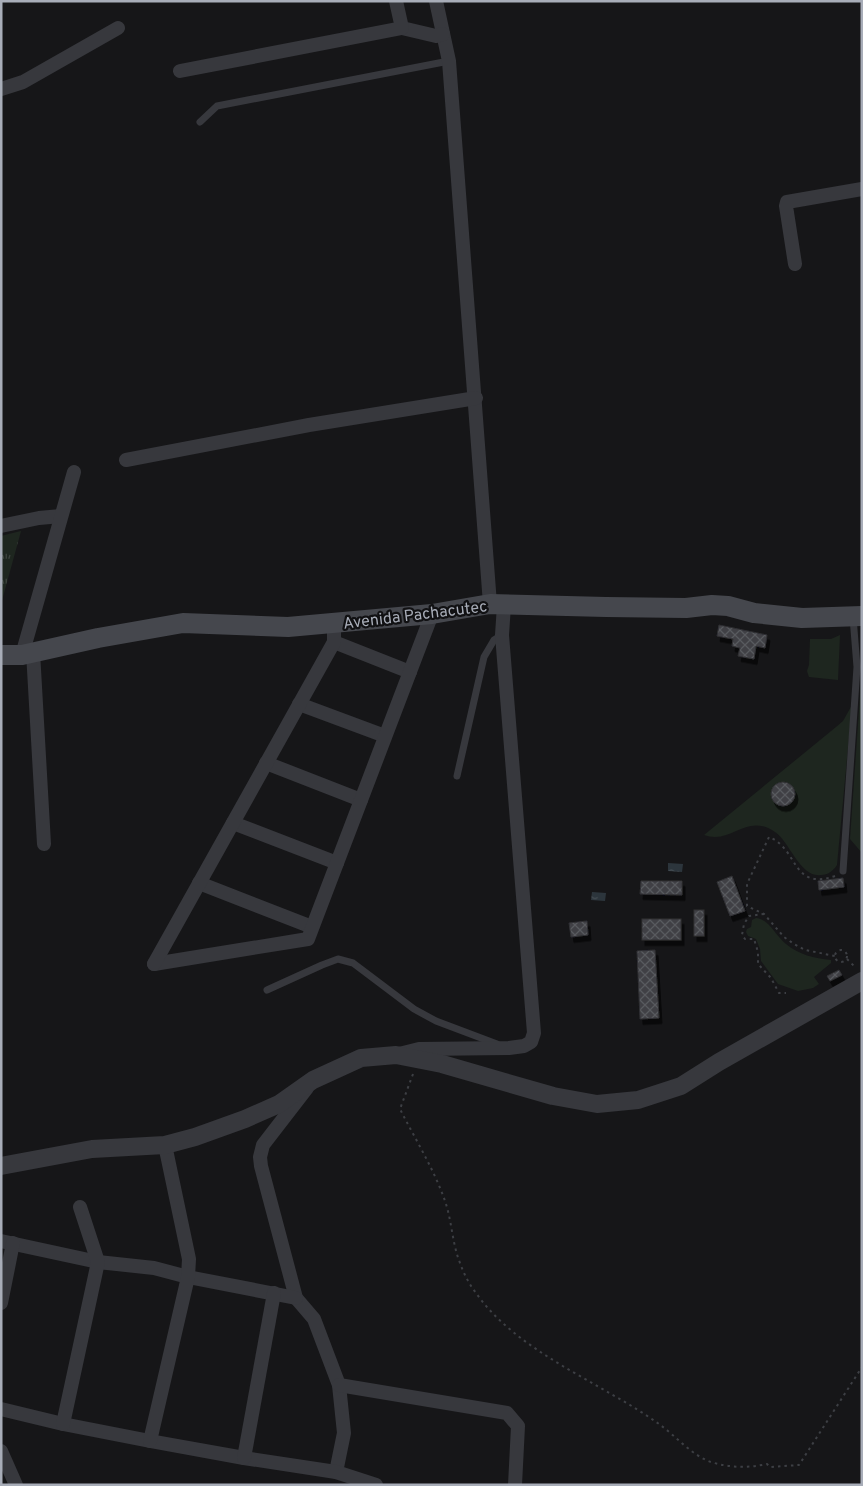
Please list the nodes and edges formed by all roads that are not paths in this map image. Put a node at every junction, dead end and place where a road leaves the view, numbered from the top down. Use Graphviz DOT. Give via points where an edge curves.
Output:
graph roads {
  1 [pos="396,1"];
  2 [pos="436,1"];
  3 [pos="118,28"];
  4 [pos="402,28"];
  5 [pos="443,34"];
  6 [pos="449,61"];
  7 [pos="180,71"];
  8 [pos="1,89"];
  9 [pos="200,122"];
  10 [pos="862,188"];
  11 [pos="795,264"];
  12 [pos="476,398"];
  13 [pos="126,460"];
  14 [pos="74,472"];
  15 [pos="61,516"];
  16 [pos="1,526"];
  17 [pos="497,605"];
  18 [pos="432,614"];
  19 [pos="858,616"];
  20 [pos="334,632"];
  21 [pos="502,635"];
  22 [pos="28,653"];
  23 [pos="1,656"];
  24 [pos="410,672"];
  25 [pos="299,704"];
  26 [pos="386,736"];
  27 [pos="266,763"];
  28 [pos="457,776"];
  29 [pos="361,800"];
  30 [pos="233,823"];
  31 [pos="44,844"];
  32 [pos="337,862"];
  33 [pos="843,871"];
  34 [pos="199,883"];
  35 [pos="312,927"];
  36 [pos="862,981"];
  37 [pos="267,990"];
  38 [pos="509,1048"];
  39 [pos="396,1055"];
  40 [pos="313,1080"];
  41 [pos="165,1145"];
  42 [pos="1,1166"];
  43 [pos="80,1207"];
  44 [pos="7,1242"];
  45 [pos="98,1262"];
  46 [pos="188,1277"];
  47 [pos="274,1293"];
  48 [pos="296,1298"];
  49 [pos="1,1303"];
  50 [pos="339,1385"];
  51 [pos="1,1409"];
  52 [pos="63,1424"];
  53 [pos="150,1441"];
  54 [pos="1,1451"];
  55 [pos="244,1458"];
  56 [pos="336,1472"];
  57 [pos="16,1485"];
  58 [pos="376,1485"];
  59 [pos="515,1485"];
  1 -- 4 [label="street"];
  2 -- 5 [label="street"];
  3 -- 8 [label="street" via="23,82"];
  4 -- 5 [label="street" via="436,36"];
  4 -- 7 [label="street"];
  5 -- 6 [label="street"];
  6 -- 9 [label="lane" via="217,106"];
  6 -- 12 [label="street"];
  10 -- 11 [label="street" via="787,202"];
  12 -- 13 [label="street" via="309,425"];
  12 -- 17 [label="street"];
  14 -- 15 [label="street"];
  15 -- 16 [label="street"];
  15 -- 22 [label="street"];
  17 -- 18 [label="main road, Avenida Pachacutec"];
  17 -- 19 [label="main road, Avenida Pachacutec" via="686,608 712,605 802,618"];
  17 -- 21 [label="street"];
  18 -- 20 [label="main road, Avenida Pachacutec"];
  18 -- 24 [label="street"];
  19 -- 33 [label="lane"];
  20 -- 22 [label="main road, Avenida Pachacutec" via="183,623"];
  20 -- 24 [label="street"];
  20 -- 25 [label="street"];
  21 -- 28 [label="lane" via="494,640 484,657"];
  21 -- 38 [label="street" via="534,1033 531,1042"];
  22 -- 23 [label="main road, Avenida Pachacutec"];
  22 -- 31 [label="street"];
  24 -- 26 [label="street"];
  25 -- 26 [label="street"];
  25 -- 27 [label="street"];
  26 -- 29 [label="street"];
  27 -- 29 [label="street"];
  27 -- 30 [label="street"];
  29 -- 32 [label="street"];
  30 -- 32 [label="street"];
  30 -- 34 [label="street"];
  32 -- 35 [label="street"];
  34 -- 35 [label="street"];
  34 -- 35 [label="street" via="154,964 308,939"];
  36 -- 39 [label="street" via="681,1086 638,1100 597,1104 553,1096 442,1064"];
  37 -- 38 [label="lane" via="338,959 353,963 414,1009 436,1021"];
  38 -- 39 [label="street" via="419,1049"];
  39 -- 40 [label="street" via="361,1058"];
  40 -- 41 [label="street" via="279,1104 245,1119"];
  40 -- 48 [label="street" via="263,1145 260,1157"];
  41 -- 42 [label="street" via="92,1149"];
  41 -- 46 [label="street" via="190,1259"];
  43 -- 45 [label="street"];
  44 -- 45 [label="street"];
  44 -- 49 [label="street"];
  45 -- 46 [label="street" via="154,1268"];
  45 -- 52 [label="street"];
  46 -- 47 [label="street"];
  46 -- 53 [label="street"];
  47 -- 48 [label="street"];
  47 -- 55 [label="street"];
  48 -- 50 [label="street" via="314,1320"];
  50 -- 56 [label="street" via="344,1433"];
  50 -- 59 [label="street" via="507,1413 518,1426"];
  51 -- 52 [label="street"];
  52 -- 53 [label="street"];
  53 -- 55 [label="street"];
  54 -- 57 [label="street"];
  55 -- 56 [label="street"];
  56 -- 58 [label="street"];
}
